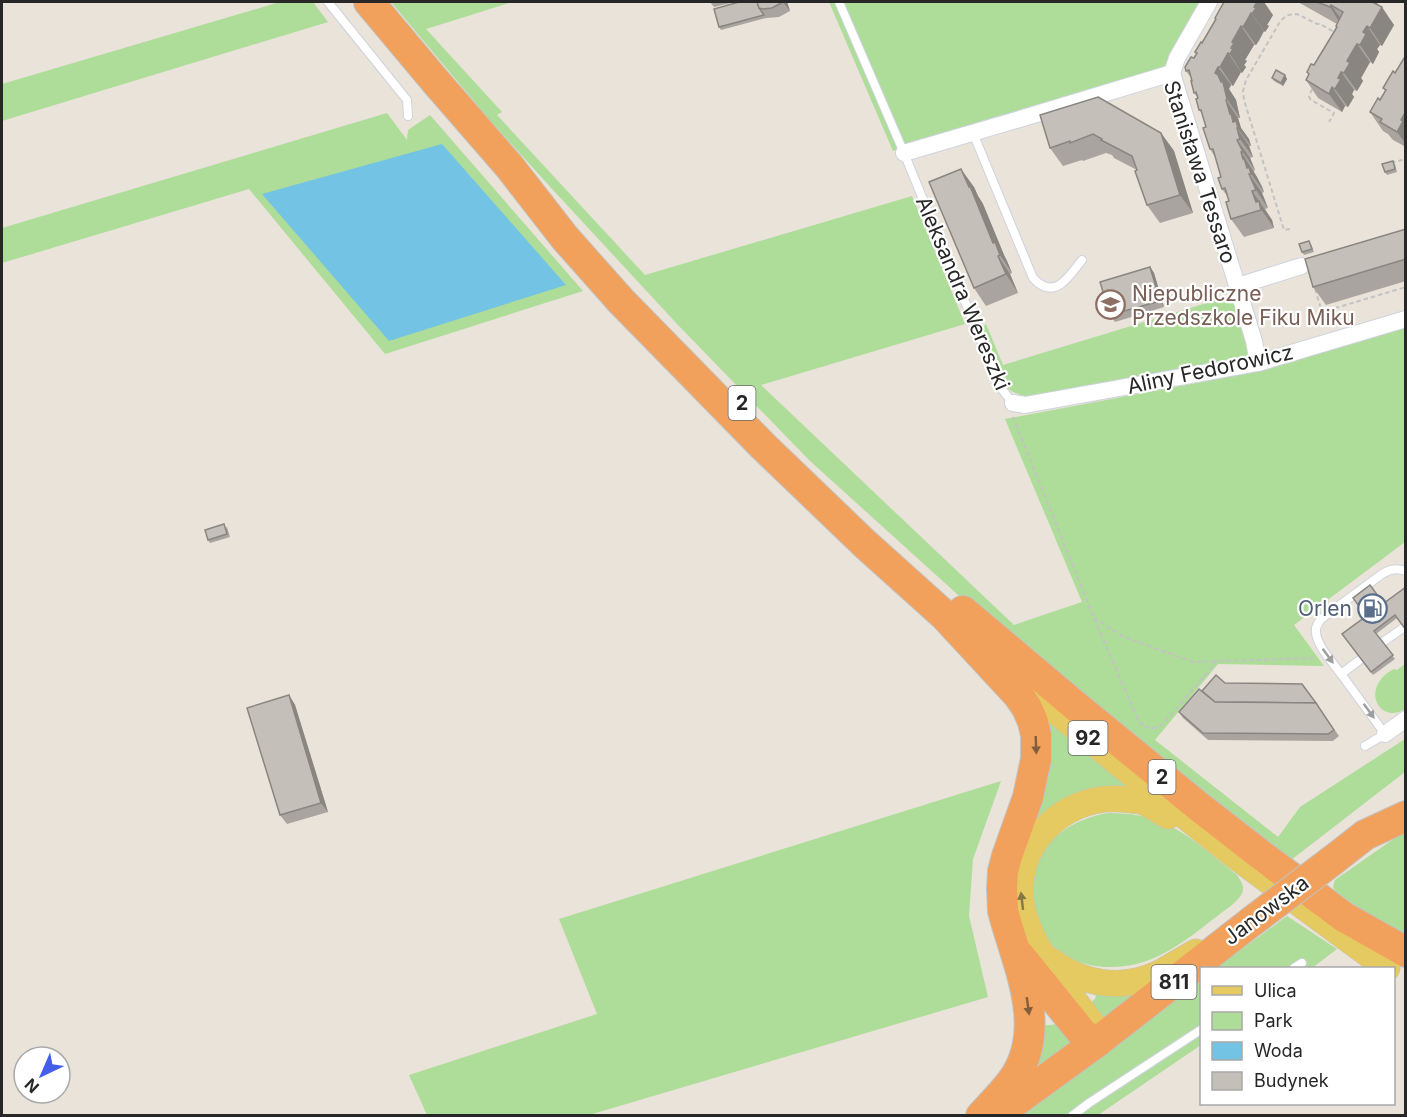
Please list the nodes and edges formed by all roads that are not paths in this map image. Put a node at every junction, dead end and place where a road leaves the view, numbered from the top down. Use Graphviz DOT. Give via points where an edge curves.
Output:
graph roads {
  1 [pos="328,2"];
  2 [pos="369,2"];
  3 [pos="839,2"];
  4 [pos="1209,2"];
  5 [pos="1172,73"];
  6 [pos="408,116"];
  7 [pos="973,133"];
  8 [pos="904,153"];
  9 [pos="509,166"];
  10 [pos="1082,260"];
  11 [pos="1301,266"];
  12 [pos="1238,286"];
  13 [pos="1406,319"];
  14 [pos="1258,363"];
  15 [pos="1013,403"];
  16 [pos="1406,571"];
  17 [pos="944,615"];
  18 [pos="1403,628"];
  19 [pos="1383,642"];
  20 [pos="1361,659"];
  21 [pos="1341,674"];
  22 [pos="1406,719"];
  23 [pos="1385,734"];
  24 [pos="1365,746"];
  25 [pos="1406,816"];
  26 [pos="1235,856"];
  27 [pos="1344,917"];
  28 [pos="1251,922"];
  29 [pos="1029,952"];
  30 [pos="1406,952"];
  31 [pos="1406,961"];
  32 [pos="1384,967"];
  33 [pos="1200,1030"];
  34 [pos="1097,1042"];
  35 [pos="981,1116"];
  36 [pos="996,1116"];
  37 [pos="1072,1116"];
  1 -- 6 [label="lane" via="407,100"];
  2 -- 9 [label="highway, 2"];
  3 -- 8 [label="lane, Aleksandra Wereszki"];
  4 -- 5 [label="street"];
  5 -- 7 [label="street, Stanisława Tessaro"];
  5 -- 12 [label="street, Stanisława Tessaro"];
  7 -- 8 [label="street, Stanisława Tessaro"];
  7 -- 10 [label="lane" via="1034,278 1044,286 1060,285"];
  8 -- 15 [label="lane, Aleksandra Wereszki" via="1000,387"];
  9 -- 17 [label="highway, 2" via="564,238 654,336 771,454"];
  9 -- 27 [label="highway, 2" via="769,430 936,588 1198,806"];
  11 -- 12 [label="street"];
  12 -- 14 [label="street, Stanisława Tessaro"];
  13 -- 14 [label="street, Aliny Fedorowicz"];
  14 -- 15 [label="street, Aliny Fedorowicz" via="1025,405"];
  16 -- 21 [label="lane, one-way" via="1388,570 1321,619 1315,634"];
  17 -- 26 [label="main road, 92"];
  17 -- 29 [label="highway, one-way" via="1019,696 1036,735 1033,777 1007,856 1002,888 1003,910"];
  18 -- 19 [label="lane"];
  20 -- 21 [label="lane"];
  21 -- 23 [label="lane, one-way"];
  22 -- 23 [label="street"];
  23 -- 24 [label="lane"];
  25 -- 28 [label="highway, Janowska / 811, bridge" via="1365,835"];
  29 -- 26 [label="main road, one-way" via="1032,937 1022,907 1022,873 1039,835 1054,819 1075,807 1103,798 1143,802"];
  26 -- 32 [label="main road, 92"];
  27 -- 30 [label="highway"];
  27 -- 31 [label="main road"];
  28 -- 29 [label="main road" via="1159,973 1134,982 1111,984 1089,980"];
  28 -- 34 [label="highway, Janowska / 811"];
  29 -- 34 [label="highway" via="1083,1034"];
  29 -- 35 [label="highway, one-way" via="1029,1044 1013,1080"];
  33 -- 37 [label="lane"];
  34 -- 36 [label="highway, Janowska / 811"];
}
